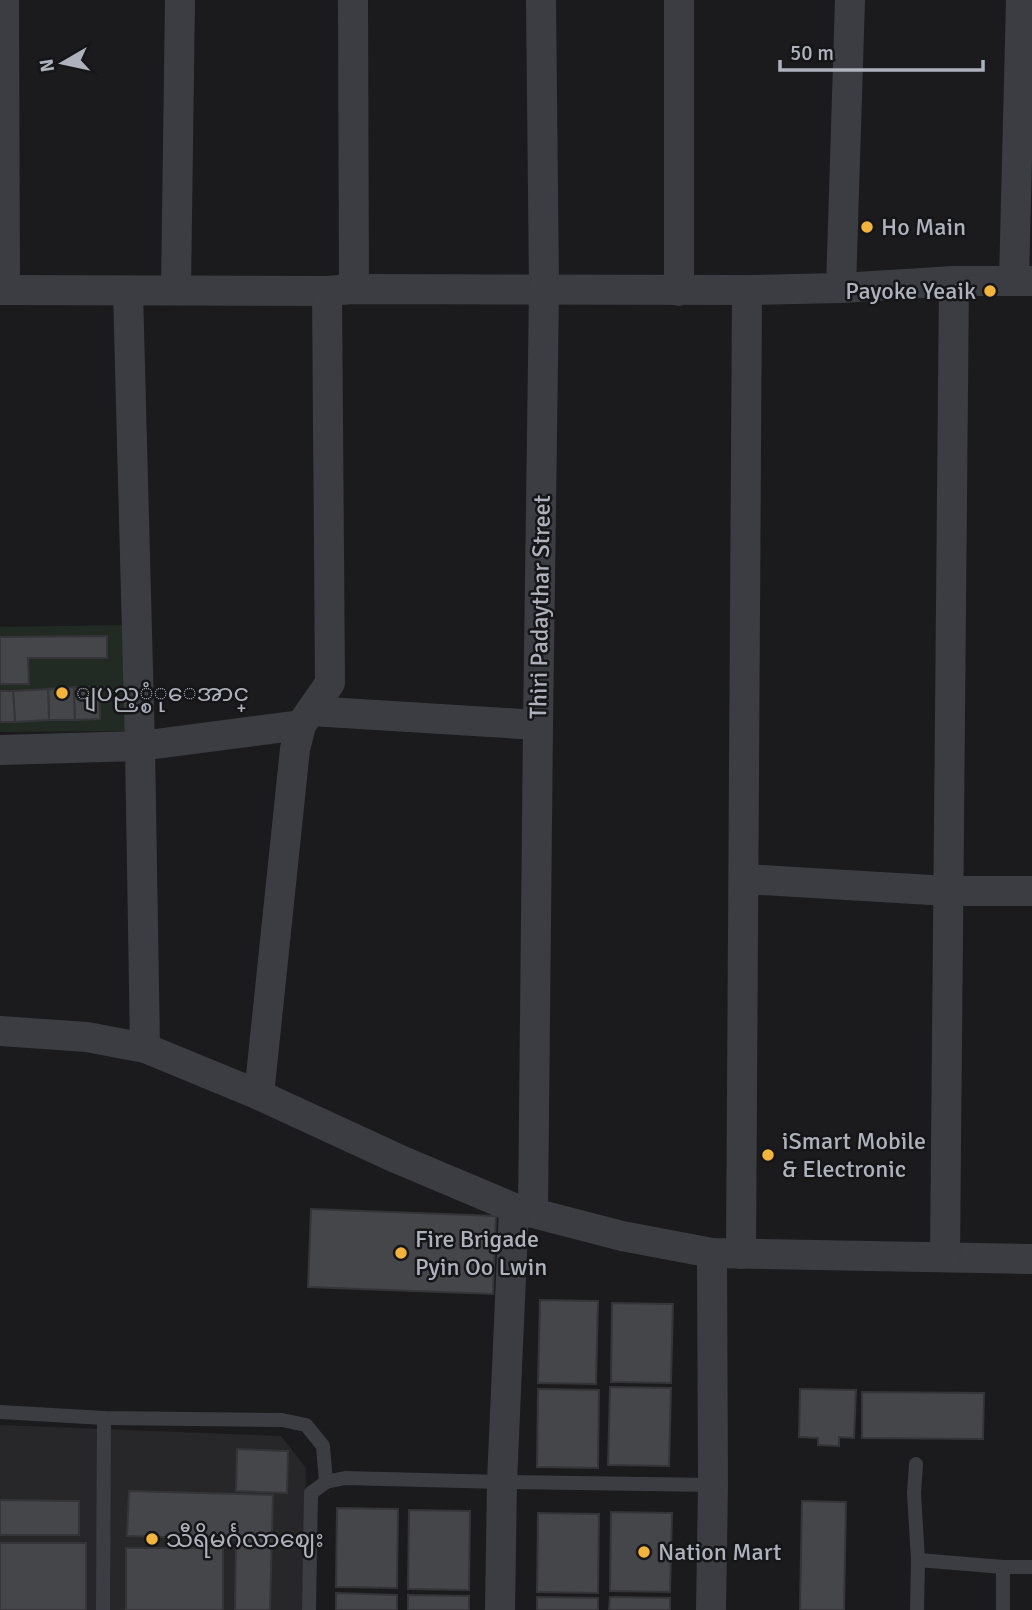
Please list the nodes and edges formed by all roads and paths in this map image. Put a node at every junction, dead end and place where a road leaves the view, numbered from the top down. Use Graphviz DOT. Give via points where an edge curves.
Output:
graph roads {
  1 [pos="4,0"];
  2 [pos="180,0"];
  3 [pos="353,0"];
  4 [pos="541,0"];
  5 [pos="679,0"];
  6 [pos="850,0"];
  7 [pos="1021,0"];
  8 [pos="1023,280"];
  9 [pos="954,281"];
  10 [pos="841,288"];
  11 [pos="544,289"];
  12 [pos="3,290"];
  13 [pos="176,290"];
  14 [pos="340,290"];
  15 [pos="679,290"];
  16 [pos="747,290"];
  17 [pos="128,291"];
  18 [pos="306,718"];
  19 [pos="538,725"];
  20 [pos="140,746"];
  21 [pos="0,750"];
  22 [pos="744,879"];
  23 [pos="948,891"];
  24 [pos="1032,891"];
  25 [pos="0,1031"];
  26 [pos="145,1048"];
  27 [pos="259,1095"];
  28 [pos="524,1211"];
  29 [pos="712,1253"];
  30 [pos="741,1254"];
  31 [pos="945,1257"];
  32 [pos="1032,1259"];
  33 [pos="0,1412"];
  34 [pos="104,1418"];
  35 [pos="916,1464"];
  36 [pos="326,1482"];
  37 [pos="502,1482"];
  38 [pos="713,1485"];
  39 [pos="918,1560"];
  40 [pos="1003,1567"];
  41 [pos="1032,1567"];
  42 [pos="103,1610"];
  43 [pos="309,1610"];
  44 [pos="500,1610"];
  45 [pos="711,1610"];
  46 [pos="917,1610"];
  47 [pos="1003,1610"];
  1 -- 12 [label="street"];
  2 -- 13 [label="street"];
  3 -- 14 [label="street"];
  4 -- 11 [label="street, Thiri Padaythar Street"];
  5 -- 15 [label="street"];
  6 -- 10 [label="street"];
  7 -- 8 [label="street"];
  8 -- 9 [label="street"];
  9 -- 10 [label="street"];
  9 -- 23 [label="street"];
  10 -- 16 [label="street"];
  11 -- 14 [label="street"];
  11 -- 15 [label="street"];
  11 -- 19 [label="street, Thiri Padaythar Street"];
  12 -- 17 [label="street"];
  13 -- 14 [label="street"];
  13 -- 17 [label="street"];
  14 -- 18 [label="street" via="330,682"];
  15 -- 16 [label="street"];
  16 -- 22 [label="street"];
  17 -- 20 [label="street"];
  18 -- 19 [label="street"];
  18 -- 20 [label="street"];
  18 -- 27 [label="street" via="295,749"];
  19 -- 28 [label="street, Thiri Padaythar Street"];
  20 -- 21 [label="street"];
  20 -- 26 [label="street"];
  22 -- 23 [label="street"];
  22 -- 30 [label="street"];
  23 -- 24 [label="street"];
  23 -- 31 [label="street"];
  25 -- 26 [label="street" via="87,1037"];
  26 -- 27 [label="street"];
  27 -- 28 [label="street"];
  28 -- 29 [label="street"];
  28 -- 37 [label="street, Thiri Padaythar Street"];
  29 -- 30 [label="street"];
  29 -- 38 [label="street"];
  30 -- 31 [label="street"];
  31 -- 32 [label="street"];
  33 -- 34 [label="lane"];
  34 -- 36 [label="lane" via="282,1420 306,1425 323,1446"];
  34 -- 42 [label="lane"];
  35 -- 39 [label="lane"];
  36 -- 37 [label="lane" via="345,1478"];
  36 -- 43 [label="lane" via="311,1493"];
  37 -- 38 [label="lane"];
  37 -- 44 [label="street, Thiri Padaythar Street"];
  38 -- 45 [label="street"];
  39 -- 40 [label="lane"];
  39 -- 46 [label="lane"];
  40 -- 41 [label="lane"];
  40 -- 47 [label="lane"];
}
